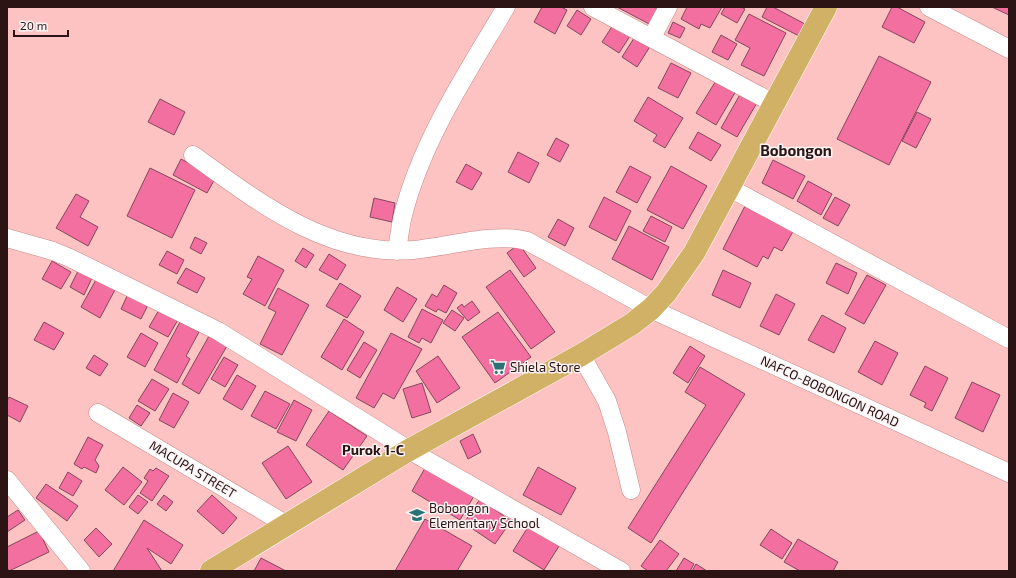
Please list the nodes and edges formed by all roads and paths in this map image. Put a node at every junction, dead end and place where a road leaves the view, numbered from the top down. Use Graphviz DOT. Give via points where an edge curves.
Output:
graph roads {
  1 [pos="506,7"];
  2 [pos="593,7"];
  3 [pos="668,7"];
  4 [pos="826,7"];
  5 [pos="930,7"];
  6 [pos="652,37"];
  7 [pos="1009,49"];
  8 [pos="775,104"];
  9 [pos="193,155"];
  10 [pos="730,188"];
  11 [pos="7,238"];
  12 [pos="397,251"];
  13 [pos="651,309"];
  14 [pos="1009,339"];
  15 [pos="581,355"];
  16 [pos="98,413"];
  17 [pos="409,450"];
  18 [pos="1009,473"];
  19 [pos="7,480"];
  20 [pos="631,490"];
  21 [pos="287,525"];
  22 [pos="81,571"];
  23 [pos="211,571"];
  24 [pos="622,571"];
  1 -- 12 [label="street" via="453,99 424,156 402,217"];
  2 -- 6 [label="street"];
  3 -- 6 [label="street"];
  4 -- 8 [label="main road"];
  5 -- 7 [label="street"];
  6 -- 8 [label="street"];
  8 -- 10 [label="main road"];
  9 -- 12 [label="street, NAFCO-BOBONGON ROAD" via="260,202 319,234 373,250"];
  10 -- 13 [label="main road" via="681,274"];
  10 -- 14 [label="street"];
  11 -- 17 [label="street" via="70,258 218,331"];
  12 -- 13 [label="street, NAFCO-BOBONGON ROAD" via="490,239 527,241"];
  13 -- 15 [label="main road" via="632,324"];
  13 -- 18 [label="street, NAFCO-BOBONGON ROAD"];
  15 -- 17 [label="main road"];
  15 -- 20 [label="street" via="607,401"];
  16 -- 21 [label="street, MACUPA STREET"];
  17 -- 21 [label="main road"];
  17 -- 24 [label="street"];
  19 -- 22 [label="street"];
  21 -- 23 [label="main road"];
}
